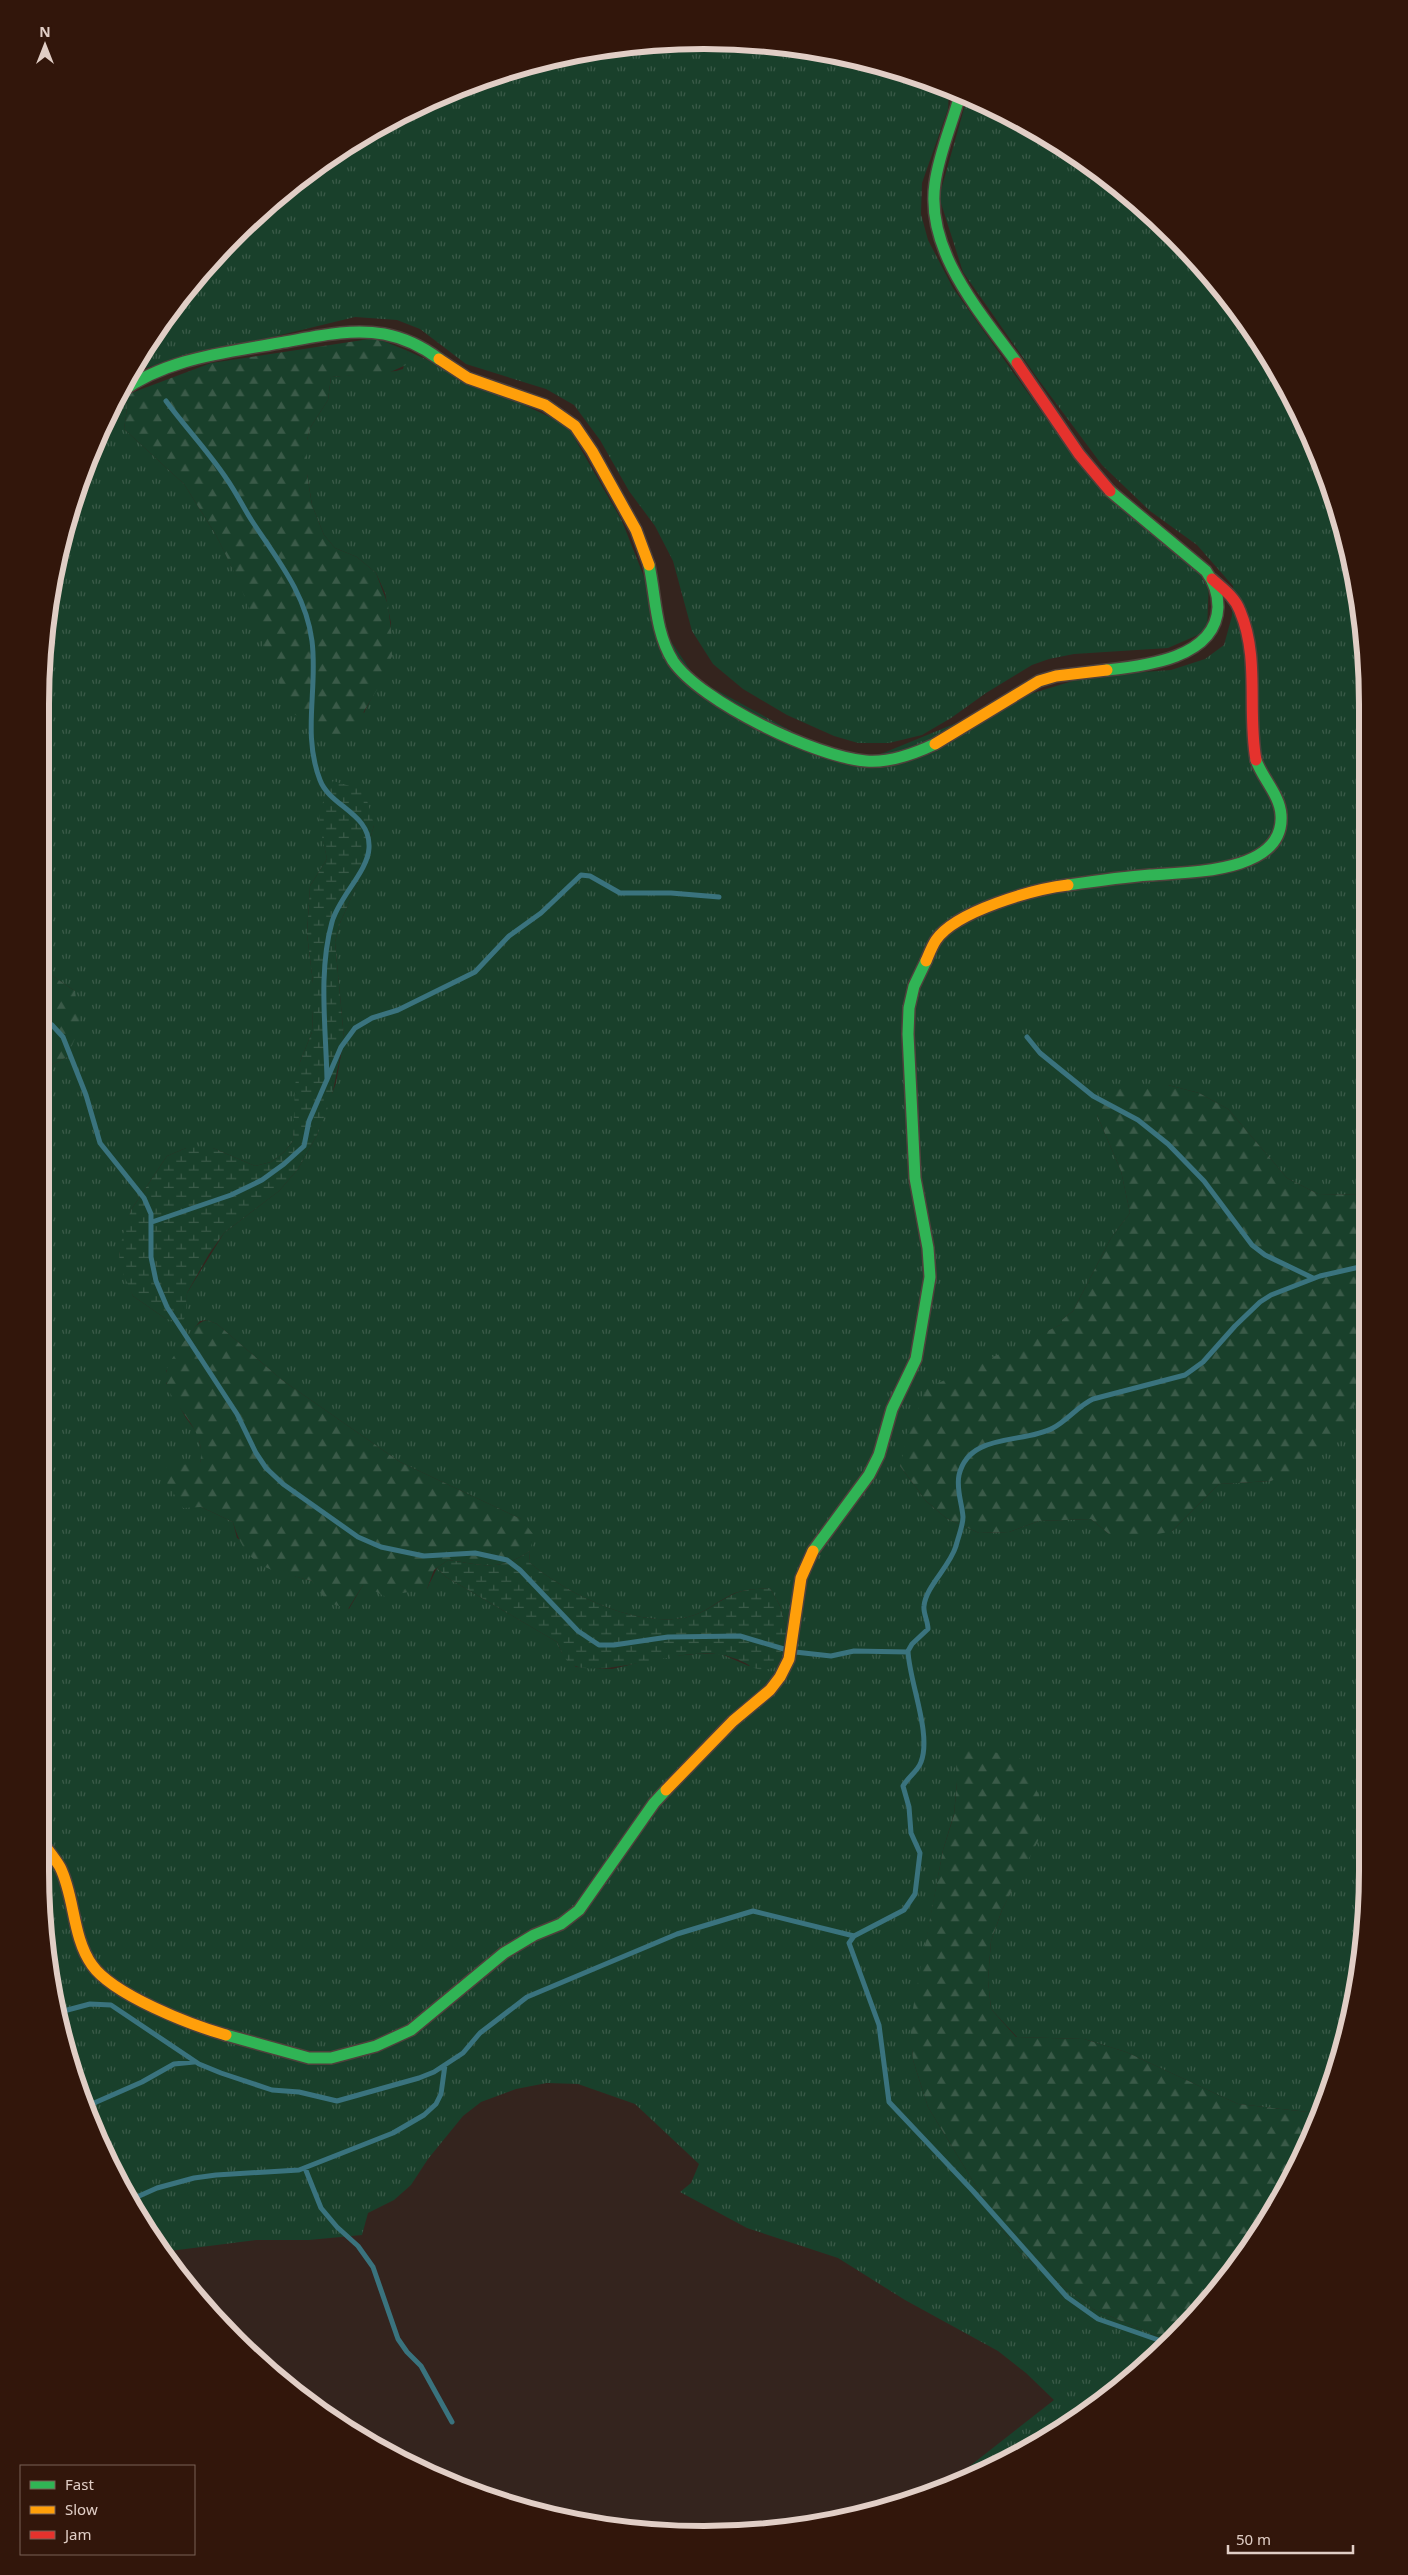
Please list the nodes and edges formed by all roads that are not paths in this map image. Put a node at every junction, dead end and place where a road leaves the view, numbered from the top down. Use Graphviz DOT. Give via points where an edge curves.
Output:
graph roads {
  1 [pos="958,100"];
  2 [pos="133,383"];
  3 [pos="1212,579"];
  4 [pos="49,1852"];
  1 -- 3 [label="street" via="933,186 933,209 941,240 970,301 1093,471 1117,498"];
  2 -- 3 [label="street" via="166,368 318,336 353,332 386,334 415,344 470,379 547,405 573,423 646,555 662,636 675,663 697,684 771,731 849,760 884,761 910,754 958,732 1031,683 1179,656 1200,643 1216,622 1218,601"];
  3 -- 4 [label="street" via="1231,596 1240,610 1246,632 1253,746 1256,762 1276,798 1281,814 1280,829 1272,844 1258,856 1236,864 1200,873 1150,875 1057,886 1022,894 954,924 937,940 914,986 908,1034 915,1178 930,1277 916,1359 892,1409 879,1455 869,1476 812,1553 801,1578 789,1660 780,1677 770,1690 733,1720 654,1803 579,1910 561,1924 504,1953 411,2030 376,2046 340,2056 309,2058 178,2018 112,1985 92,1964 80,1937 60,1868"];
}
